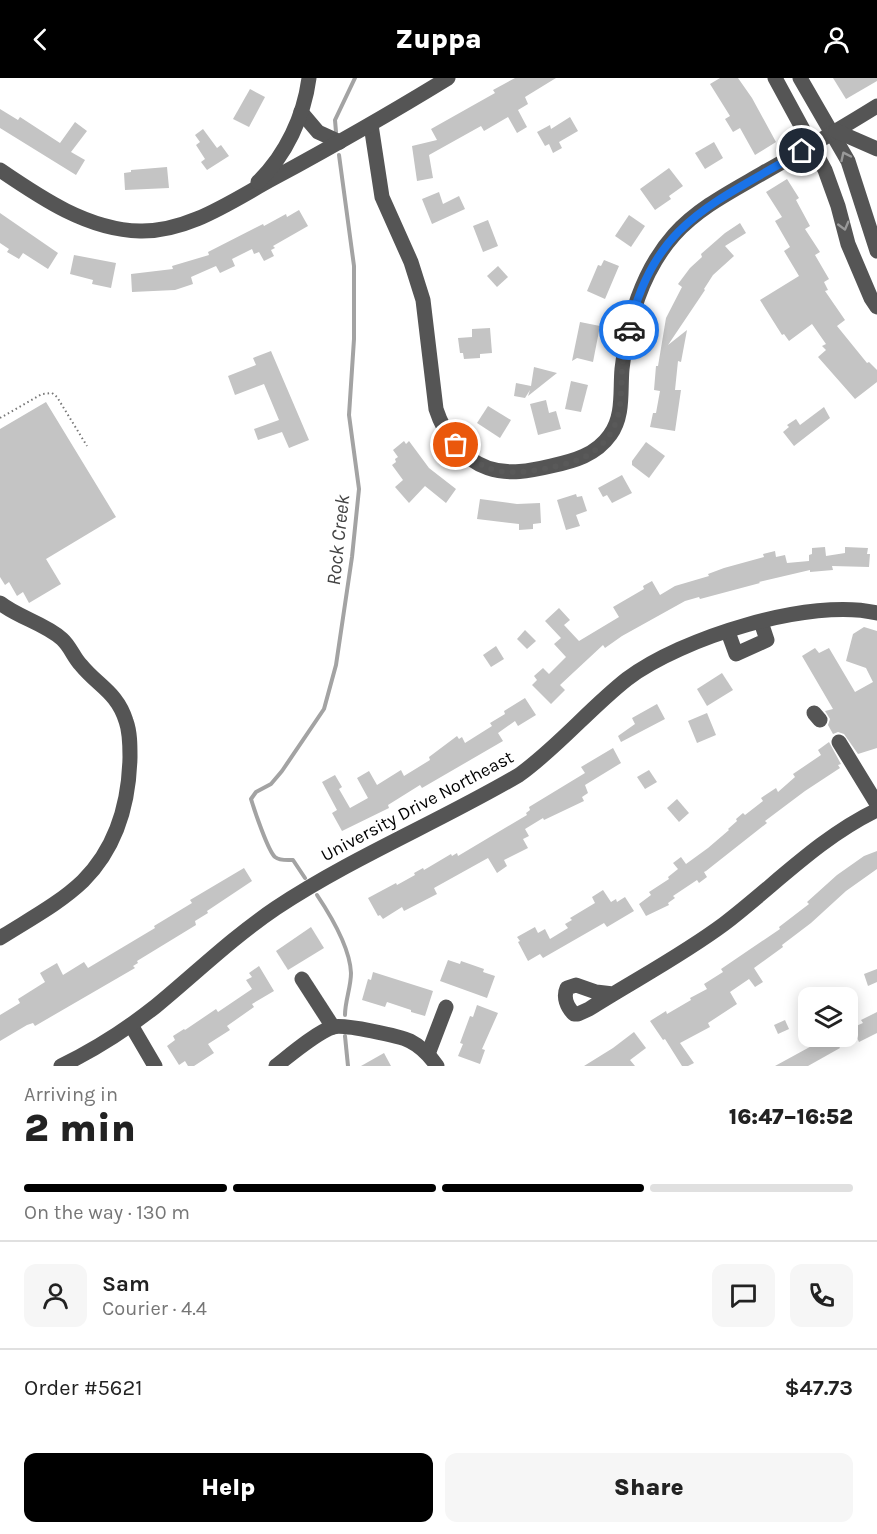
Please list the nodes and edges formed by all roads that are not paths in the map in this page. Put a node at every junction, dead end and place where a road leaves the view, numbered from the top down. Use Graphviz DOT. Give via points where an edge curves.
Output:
graph roads {
  1 [pos="309,78"];
  2 [pos="448,78"];
  3 [pos="776,78"];
  4 [pos="800,78"];
  5 [pos="877,106"];
  6 [pos="301,112"];
  7 [pos="371,126"];
  8 [pos="835,132"];
  9 [pos="340,142"];
  10 [pos="813,145"];
  11 [pos="877,149"];
  12 [pos="0,170"];
  13 [pos="857,190"];
  14 [pos="248,192"];
  15 [pos="834,196"];
  16 [pos="877,251"];
  17 [pos="877,307"];
  18 [pos="0,603"];
  19 [pos="877,614"];
  20 [pos="761,622"];
  21 [pos="728,632"];
  22 [pos="838,742"];
  23 [pos="875,794"];
  24 [pos="877,810"];
  25 [pos="0,938"];
  26 [pos="302,979"];
  27 [pos="613,994"];
  28 [pos="447,1007"];
  29 [pos="131,1024"];
  30 [pos="333,1027"];
  31 [pos="433,1060"];
  32 [pos="60,1066"];
  33 [pos="155,1066"];
  34 [pos="276,1066"];
  1 -- 6 [label="street"];
  2 -- 7 [label="street"];
  3 -- 10 [label="street"];
  4 -- 8 [label="street"];
  5 -- 8 [label="street"];
  6 -- 9 [label="street" via="318,132"];
  6 -- 14 [label="street" via="276,161"];
  7 -- 9 [label="street"];
  7 -- 10 [label="street" via="382,197 423,300 439,419 471,459 510,472 580,459 603,443 618,417 624,350 637,301 666,244 708,206"];
  8 -- 10 [label="street"];
  8 -- 11 [label="street"];
  13 -- 8 [label="street, one-way"];
  9 -- 14 [label="street"];
  10 -- 15 [label="street"];
  12 -- 14 [label="street" via="86,220 140,231 178,226"];
  13 -- 15 [label="street"];
  13 -- 16 [label="street"];
  15 -- 17 [label="street, one-way" via="848,243"];
  18 -- 25 [label="street" via="63,640 81,666 113,695 126,721 130,759 121,821 100,861 67,895"];
  19 -- 20 [label="street, University Drive Northeast" via="857,609 826,609"];
  20 -- 21 [label="street, University Drive Northeast"];
  20 -- 21 [label="street" via="767,640 736,654"];
  21 -- 29 [label="street, University Drive Northeast" via="673,652 628,678 545,756 519,775 276,908"];
  22 -- 23 [label="street"];
  24 -- 27 [label="street" via="820,844 758,898 690,948"];
  26 -- 30 [label="street"];
  28 -- 31 [label="street"];
  29 -- 32 [label="street, University Drive Northeast"];
  29 -- 33 [label="street"];
  30 -- 31 [label="street" via="345,1026 409,1041"];
  30 -- 34 [label="street"];
}
